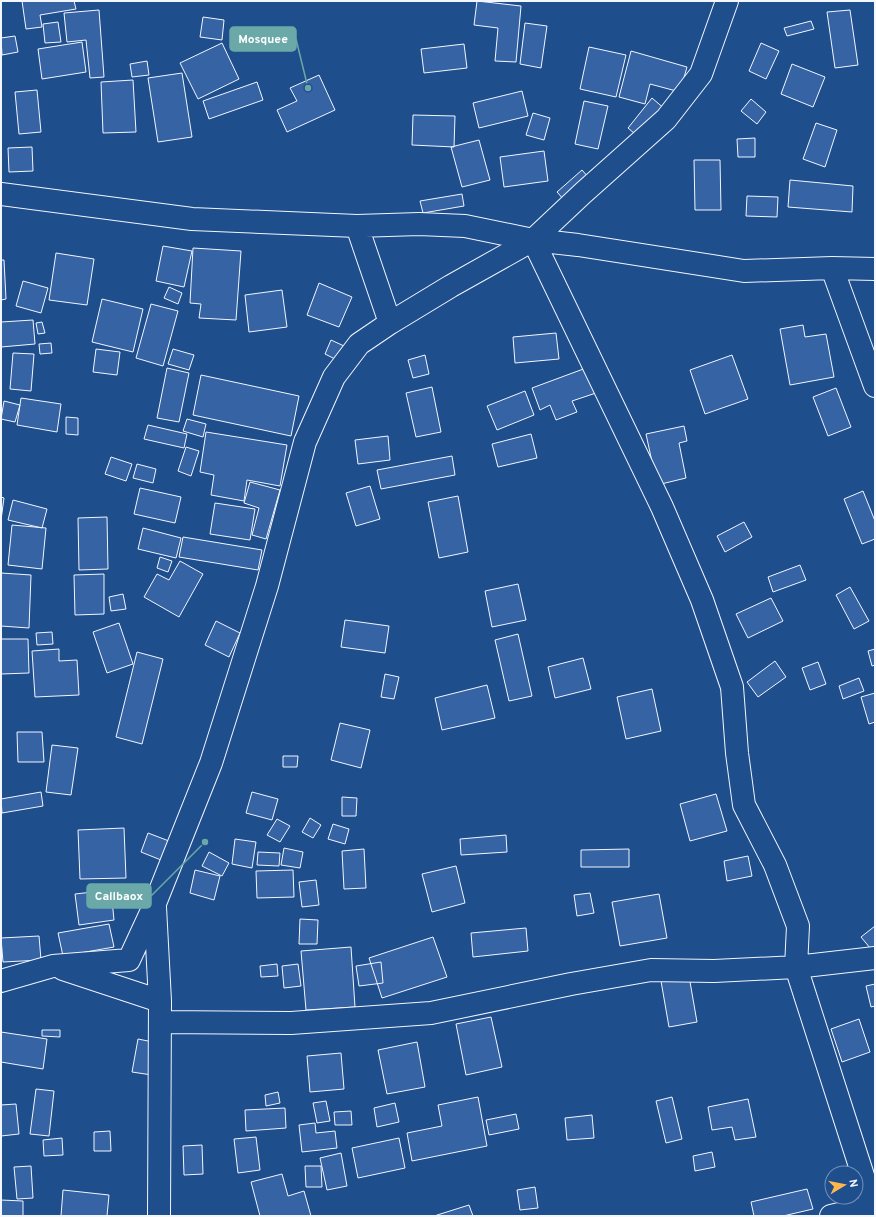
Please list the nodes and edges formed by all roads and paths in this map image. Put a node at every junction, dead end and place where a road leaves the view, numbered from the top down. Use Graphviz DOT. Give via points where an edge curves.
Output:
graph roads {
  1 [pos="727,1"];
  2 [pos="1,194"];
  3 [pos="357,226"];
  4 [pos="534,240"];
  5 [pos="832,268"];
  6 [pos="875,269"];
  7 [pos="390,323"];
  8 [pos="875,386"];
  9 [pos="154,906"];
  10 [pos="875,958"];
  11 [pos="53,966"];
  12 [pos="796,967"];
  13 [pos="1,981"];
  14 [pos="160,1012"];
  15 [pos="873,1199"];
  16 [pos="159,1216"];
  17 [pos="831,1216"];
  1 -- 4 [label="street" via="701,74 666,119"];
  2 -- 3 [label="street" via="192,219"];
  3 -- 4 [label="street" via="465,226"];
  3 -- 7 [label="street"];
  4 -- 5 [label="street" via="744,271"];
  4 -- 7 [label="street"];
  4 -- 12 [label="street" via="662,507 702,600 732,688 744,804 775,865 798,926"];
  5 -- 6 [label="street"];
  5 -- 8 [label="street"];
  7 -- 9 [label="street" via="359,344 334,377 305,442 266,586 211,763"];
  9 -- 11 [label="street" via="129,960"];
  9 -- 14 [label="street"];
  10 -- 12 [label="street"];
  11 -- 13 [label="street"];
  11 -- 14 [label="street"];
  12 -- 14 [label="street" via="714,971 651,970 431,1013 291,1023"];
  12 -- 15 [label="street"];
  14 -- 16 [label="street"];
  15 -- 17 [label="street"];
}
